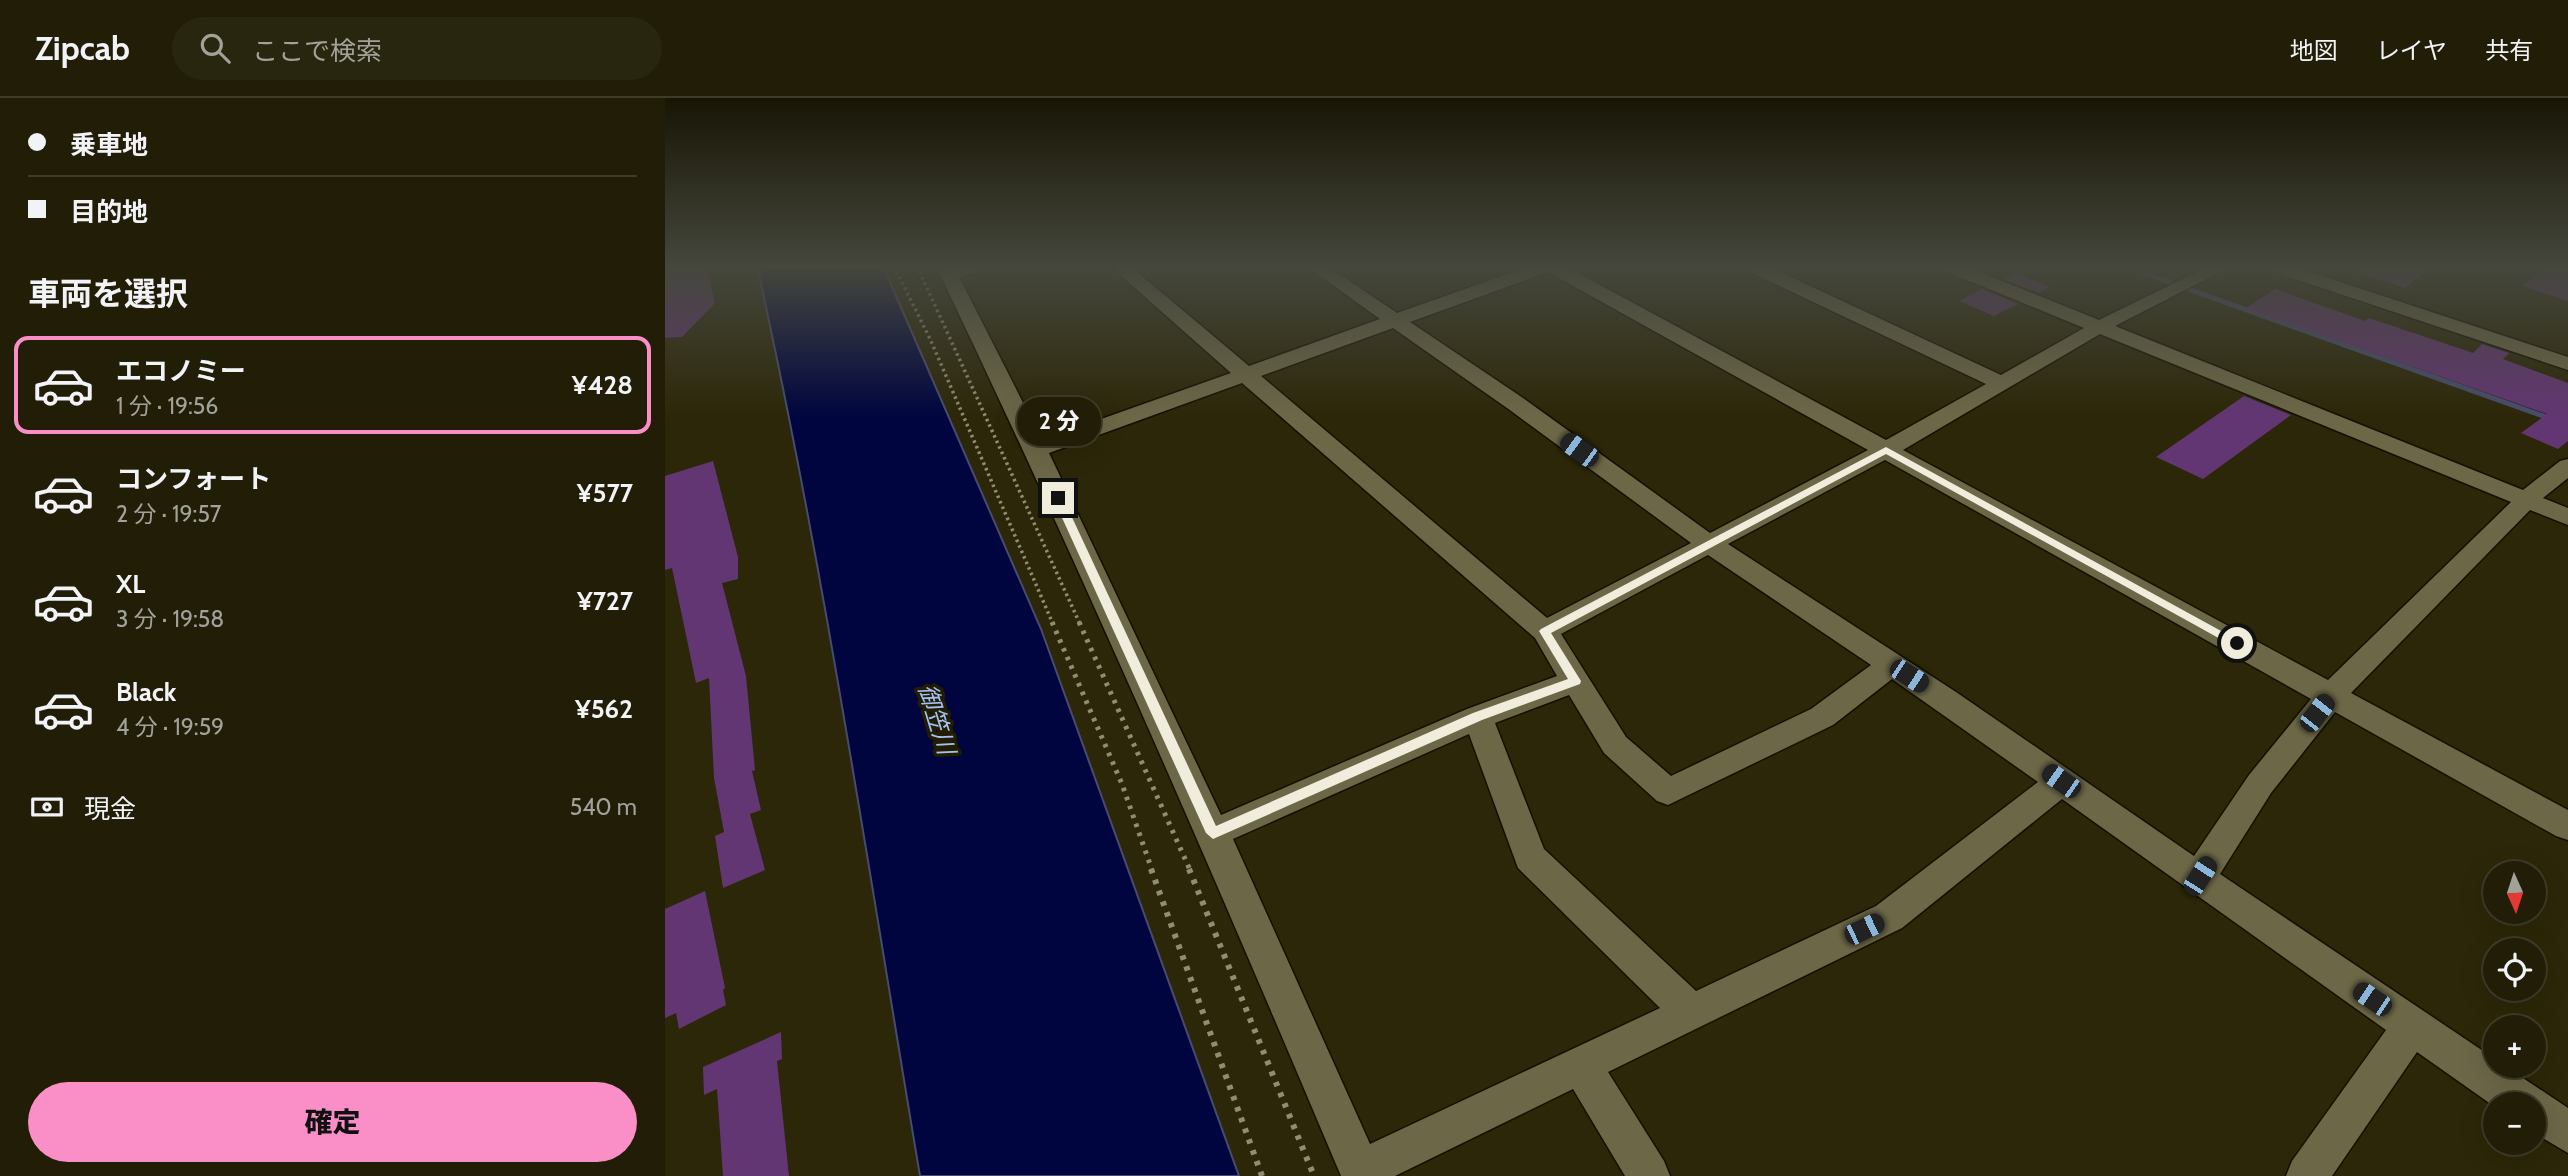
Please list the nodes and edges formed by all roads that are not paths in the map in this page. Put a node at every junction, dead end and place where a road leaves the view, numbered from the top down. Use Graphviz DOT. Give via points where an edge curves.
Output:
graph roads {
  1 [pos="970,316"];
  2 [pos="1178,316"];
  3 [pos="1389,316"];
  4 [pos="1405,316"];
  5 [pos="1641,316"];
  6 [pos="1859,316"];
  7 [pos="2079,316"];
  8 [pos="2083,316"];
  9 [pos="2120,316"];
  10 [pos="2425,316"];
  11 [pos="1394,320"];
  12 [pos="2102,325"];
  13 [pos="2568,364"];
  14 [pos="1245,374"];
  15 [pos="1999,382"];
  16 [pos="1036,450"];
  17 [pos="1886,450"];
  18 [pos="2568,466"];
  19 [pos="2531,496"];
  20 [pos="2568,504"];
  21 [pos="2568,517"];
  22 [pos="1708,543"];
  23 [pos="1545,631"];
  24 [pos="1891,664"];
  25 [pos="1575,681"];
  26 [pos="2331,695"];
  27 [pos="1478,717"];
  28 [pos="2061,781"];
  29 [pos="2568,827"];
  30 [pos="1213,833"];
  31 [pos="2200,876"];
  32 [pos="1691,1012"];
  33 [pos="2412,1027"];
  34 [pos="1581,1065"];
  35 [pos="2509,1092"];
  36 [pos="2546,1117"];
  37 [pos="2568,1132"];
  38 [pos="1362,1173"];
  39 [pos="1649,1176"];
  40 [pos="2307,1176"];
  1 -- 16 [label="street"];
  2 -- 14 [label="street"];
  3 -- 11 [label="street"];
  4 -- 11 [label="street"];
  5 -- 17 [label="street"];
  6 -- 15 [label="street"];
  7 -- 12 [label="street"];
  8 -- 12 [label="street"];
  9 -- 12 [label="street"];
  10 -- 13 [label="street"];
  11 -- 14 [label="street"];
  11 -- 22 [label="street"];
  12 -- 15 [label="street"];
  12 -- 19 [label="street"];
  14 -- 16 [label="street"];
  14 -- 23 [label="street"];
  15 -- 17 [label="street"];
  16 -- 30 [label="street"];
  17 -- 22 [label="street"];
  17 -- 26 [label="street"];
  18 -- 19 [label="street"];
  19 -- 20 [label="street"];
  19 -- 21 [label="street"];
  19 -- 26 [label="street"];
  22 -- 23 [label="street"];
  22 -- 24 [label="street"];
  23 -- 25 [label="street"];
  24 -- 25 [label="street" via="1822,718 1668,792 1615,745"];
  24 -- 28 [label="street"];
  25 -- 27 [label="street"];
  26 -- 29 [label="street"];
  26 -- 31 [label="street" via="2260,784"];
  27 -- 30 [label="street"];
  27 -- 32 [label="street" via="1530,858"];
  28 -- 31 [label="street"];
  28 -- 32 [label="street" via="1889,917"];
  30 -- 38 [label="street"];
  31 -- 33 [label="street"];
  32 -- 34 [label="street"];
  33 -- 35 [label="street"];
  33 -- 40 [label="street"];
  34 -- 38 [label="street"];
  34 -- 39 [label="street"];
  36 -- 37 [label="street"];
}
